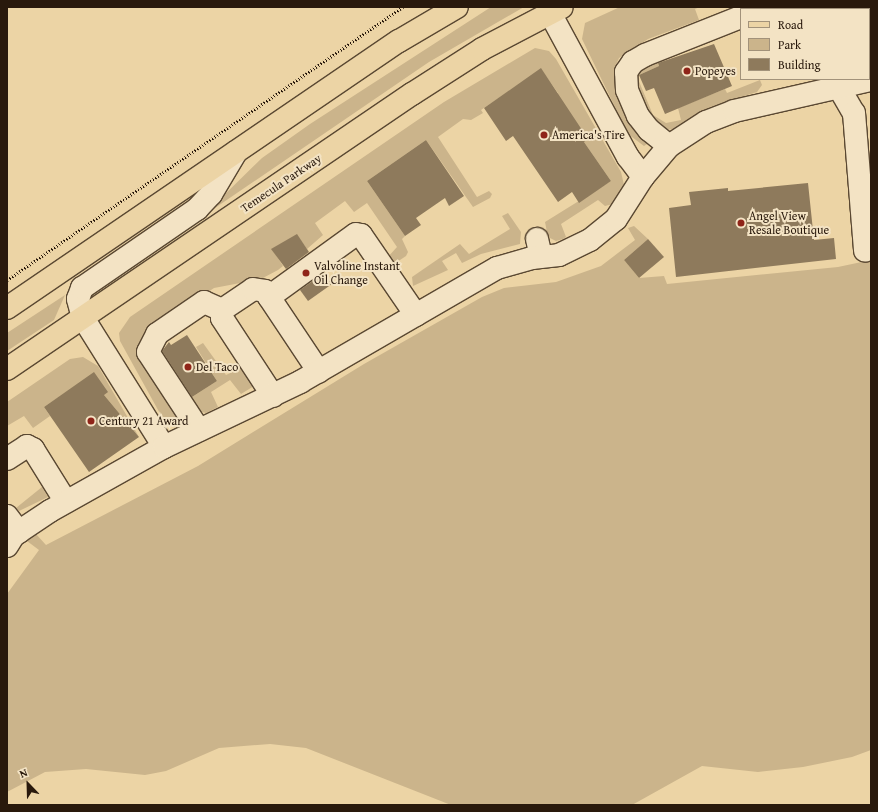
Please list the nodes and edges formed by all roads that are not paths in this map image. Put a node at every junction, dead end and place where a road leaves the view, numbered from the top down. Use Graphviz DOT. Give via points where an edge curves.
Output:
graph roads {
  1 [pos="457,7"];
  2 [pos="556,10"];
  3 [pos="740,17"];
  4 [pos="871,80"];
  5 [pos="835,83"];
  6 [pos="669,146"];
  7 [pos="236,152"];
  8 [pos="643,177"];
  9 [pos="865,251"];
  10 [pos="269,297"];
  11 [pos="7,308"];
  12 [pos="222,310"];
  13 [pos="416,315"];
  14 [pos="83,318"];
  15 [pos="7,369"];
  16 [pos="319,372"];
  17 [pos="273,396"];
  18 [pos="199,430"];
  19 [pos="164,447"];
  20 [pos="7,458"];
  21 [pos="66,502"];
  22 [pos="11,531"];
  1 -- 7 [label="main road" via="399,41"];
  2 -- 8 [label="lane" via="628,157"];
  2 -- 14 [label="main road, Temecula Parkway" via="482,49 412,94"];
  3 -- 6 [label="lane" via="645,55 633,62 626,72 627,90 638,116 649,130"];
  4 -- 5 [label="lane"];
  5 -- 6 [label="lane" via="734,111 706,122"];
  5 -- 9 [label="lane" via="854,113"];
  6 -- 8 [label="lane"];
  7 -- 11 [label="main road"];
  7 -- 14 [label="lane" via="211,194 197,208 82,288 78,299"];
  8 -- 13 [label="lane" via="631,200 611,223 590,240 559,256 539,248 497,268"];
  10 -- 12 [label="lane" via="265,291 253,289"];
  10 -- 13 [label="lane" via="356,234 361,235"];
  10 -- 16 [label="lane"];
  12 -- 17 [label="lane" via="222,318"];
  12 -- 18 [label="lane" via="204,302 157,334 148,352"];
  13 -- 16 [label="lane"];
  14 -- 15 [label="main road, Temecula Parkway"];
  14 -- 19 [label="lane"];
  16 -- 17 [label="lane"];
  17 -- 18 [label="lane"];
  18 -- 19 [label="lane"];
  19 -- 21 [label="lane"];
  20 -- 21 [label="lane" via="27,446 33,450"];
  21 -- 22 [label="lane"];
}
